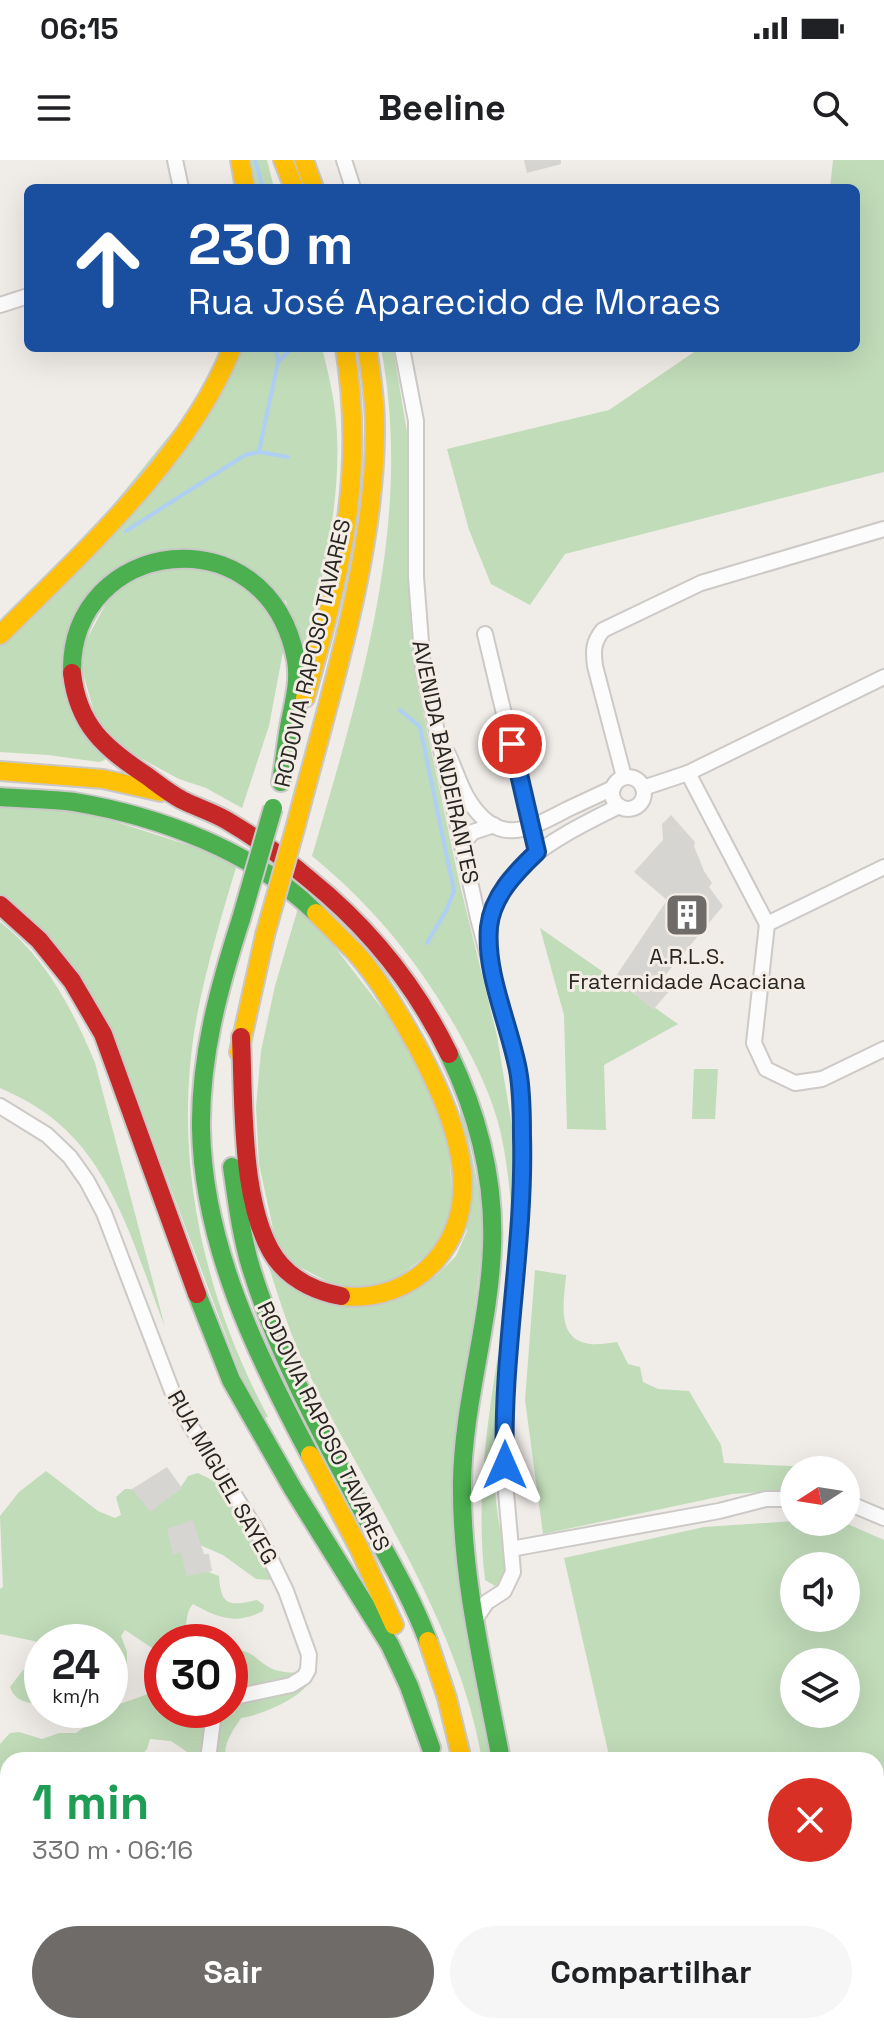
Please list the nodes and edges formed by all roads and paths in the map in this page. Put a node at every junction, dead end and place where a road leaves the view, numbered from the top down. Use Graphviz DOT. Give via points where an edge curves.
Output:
graph roads {
  1 [pos="175,160"];
  2 [pos="240,160"];
  3 [pos="283,160"];
  4 [pos="304,160"];
  5 [pos="318,160"];
  6 [pos="344,160"];
  7 [pos="180,184"];
  8 [pos="244,184"];
  9 [pos="292,184"];
  10 [pos="313,184"];
  11 [pos="324,184"];
  12 [pos="352,184"];
  13 [pos="24,297"];
  14 [pos="0,305"];
  15 [pos="230,352"];
  16 [pos="345,352"];
  17 [pos="367,352"];
  18 [pos="403,352"];
  19 [pos="884,529"];
  20 [pos="485,634"];
  21 [pos="0,635"];
  22 [pos="884,677"];
  23 [pos="432,717"];
  24 [pos="0,771"];
  25 [pos="688,773"];
  26 [pos="281,782"];
  27 [pos="618,782"];
  28 [pos="643,788"];
  29 [pos="172,795"];
  30 [pos="0,797"];
  31 [pos="619,806"];
  32 [pos="494,825"];
  33 [pos="532,827"];
  34 [pos="462,844"];
  35 [pos="537,852"];
  36 [pos="884,867"];
  37 [pos="0,905"];
  38 [pos="767,924"];
  39 [pos="490,956"];
  40 [pos="241,1037"];
  41 [pos="884,1049"];
  42 [pos="0,1106"];
  43 [pos="780,1499"];
  44 [pos="860,1508"];
  45 [pos="884,1518"];
  46 [pos="511,1549"];
  47 [pos="466,1576"];
  48 [pos="495,1594"];
  49 [pos="474,1622"];
  50 [pos="248,1694"];
  51 [pos="212,1728"];
  52 [pos="209,1752"];
  53 [pos="431,1752"];
  54 [pos="432,1752"];
  55 [pos="460,1752"];
  56 [pos="499,1752"];
  1 -- 7 [label="street"];
  2 -- 8 [label="highway"];
  3 -- 9 [label="highway"];
  4 -- 10 [label="highway"];
  5 -- 11 [label="street"];
  6 -- 12 [label="street"];
  13 -- 14 [label="street"];
  15 -- 21 [label="highway" via="205,407 172,453"];
  16 -- 26 [label="highway, RODOVIA RAPOSO TAVARES" via="355,441 346,545"];
  17 -- 40 [label="highway, RODOVIA RAPOSO TAVARES, bridge" via="374,431 364,552"];
  18 -- 23 [label="street, AVENIDA BANDEIRANTES" via="416,421 418,619"];
  19 -- 27 [label="street" via="701,583 603,630 593,651"];
  20 -- 33 [label="street"];
  22 -- 25 [label="street"];
  23 -- 32 [label="street" via="467,798"];
  23 -- 34 [label="street, AVENIDA BANDEIRANTES"];
  24 -- 29 [label="highway" via="103,779"];
  25 -- 28 [label="street"];
  25 -- 38 [label="street"];
  26 -- 29 [label="highway" via="296,695 297,662 288,624 267,593 241,571 207,559 169,558 130,570 102,591 83,618 71,656 73,686 89,727 110,751"];
  26 -- 54 [label="highway, RODOVIA RAPOSO TAVARES, bridge" via="221,979 206,1056 201,1121 207,1187 217,1241 254,1347 402,1644"];
  27 -- 28 [label="street" via="634,778"];
  27 -- 31 [label="street" via="613,798"];
  27 -- 33 [label="street"];
  28 -- 31 [label="street" via="637,806"];
  29 -- 47 [label="highway" via="221,817 274,852 372,938 430,1017 469,1094 491,1196 492,1248 462,1476"];
  30 -- 40 [label="highway" via="98,805 211,840 269,875 348,944 423,1054 454,1122 463,1165 459,1218 442,1252 413,1281 391,1291 348,1298 303,1284 275,1258 261,1228 252,1184"];
  31 -- 35 [label="street"];
  32 -- 33 [label="street" via="517,832"];
  32 -- 34 [label="street" via="473,832"];
  33 -- 35 [label="street"];
  34 -- 39 [label="street, AVENIDA BANDEIRANTES"];
  35 -- 39 [label="street" via="514,873 494,904"];
  36 -- 38 [label="street"];
  37 -- 53 [label="highway" via="39,940 72,981 103,1034 231,1380 390,1645"];
  38 -- 41 [label="street" via="754,1043 766,1069 795,1083 822,1079"];
  39 -- 46 [label="street, AVENIDA BANDEIRANTES" via="518,1071 522,1135 504,1437"];
  40 -- 55 [label="highway, RODOVIA RAPOSO TAVARES" via="232,1108 233,1172 253,1275 293,1375 410,1597"];
  42 -- 50 [label="street, RUA MIGUEL SAYEG" via="47,1135 87,1181 172,1391 257,1531 286,1591 309,1655 308,1670 291,1685"];
  43 -- 46 [label="street"];
  44 -- 45 [label="street"];
  46 -- 48 [label="street, AVENIDA BANDEIRANTES" via="510,1583"];
  47 -- 48 [label="street" via="477,1589"];
  47 -- 49 [label="highway"];
  48 -- 49 [label="street, AVENIDA BANDEIRANTES"];
  49 -- 56 [label="highway"];
  51 -- 52 [label="street"];
}
